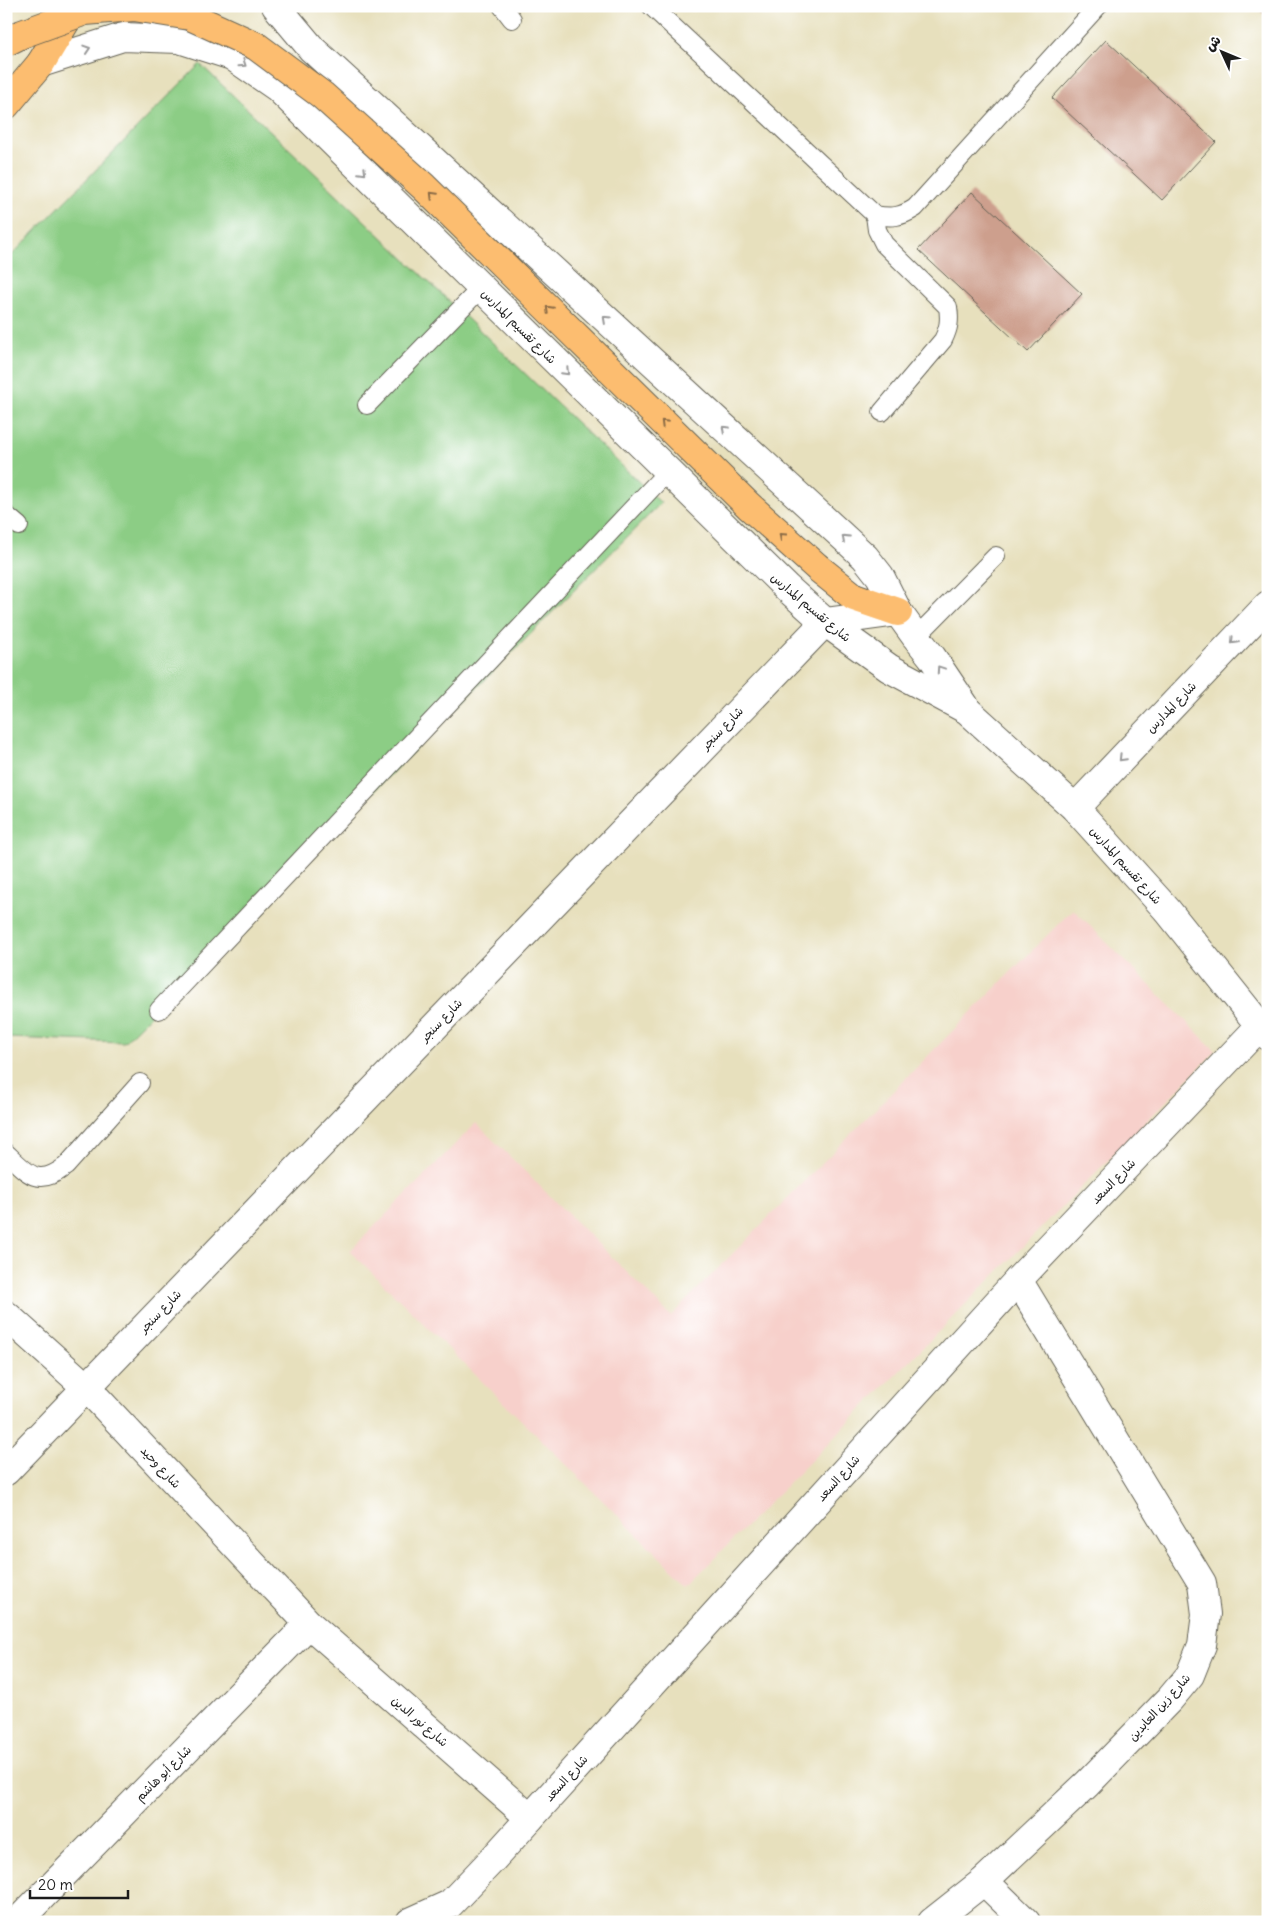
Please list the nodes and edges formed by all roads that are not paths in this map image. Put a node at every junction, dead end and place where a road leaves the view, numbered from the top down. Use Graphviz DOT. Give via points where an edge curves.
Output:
graph roads {
  1 [pos="75,6"];
  2 [pos="652,6"];
  3 [pos="1098,6"];
  4 [pos="282,8"];
  5 [pos="6,42"];
  6 [pos="40,63"];
  7 [pos="6,105"];
  8 [pos="875,215"];
  9 [pos="481,288"];
  10 [pos="367,404"];
  11 [pos="882,412"];
  12 [pos="667,472"];
  13 [pos="996,556"];
  14 [pos="1268,605"];
  15 [pos="898,612"];
  16 [pos="825,622"];
  17 [pos="916,637"];
  18 [pos="967,710"];
  19 [pos="1075,808"];
  20 [pos="159,1010"];
  21 [pos="1264,1031"];
  22 [pos="140,1083"];
  23 [pos="6,1153"];
  24 [pos="1018,1280"];
  25 [pos="6,1315"];
  26 [pos="86,1387"];
  27 [pos="6,1472"];
  28 [pos="309,1624"];
  29 [pos="530,1818"];
  30 [pos="984,1881"];
  31 [pos="451,1913"];
  32 [pos="17,1922"];
  33 [pos="410,1922"];
  34 [pos="932,1922"];
  35 [pos="1026,1922"];
  1 -- 6 [label="main road"];
  2 -- 8 [label="lane"];
  3 -- 8 [label="lane" via="915,208 890,218"];
  15 -- 4 [label="street, شارع تقسيم المدارس, one-way" via="880,576 865,557 312,49"];
  15 -- 5 [label="main road, one-way, bridge" via="854,597 818,568 748,506 424,187 322,95 256,46 190,16 134,7 85,11"];
  6 -- 7 [label="main road"];
  6 -- 9 [label="street, شارع تقسيم المدارس, one-way" via="123,37 179,39 232,56 278,88"];
  8 -- 11 [label="lane" via="884,244 948,307 950,319 943,340"];
  9 -- 10 [label="lane"];
  9 -- 12 [label="street, شارع تقسيم المدارس, one-way"];
  12 -- 16 [label="street, شارع تقسيم المدارس"];
  12 -- 20 [label="lane"];
  13 -- 17 [label="lane"];
  14 -- 19 [label="street, شارع المدارس, one-way"];
  15 -- 16 [label="street"];
  15 -- 17 [label="street, شارع تقسيم المدارس"];
  16 -- 18 [label="street, شارع تقسيم المدارس" via="890,668"];
  16 -- 26 [label="street, شارع سنجر"];
  18 -- 17 [label="street, شارع تقسيم المدارس, one-way"];
  18 -- 19 [label="street, شارع تقسيم المدارس"];
  19 -- 21 [label="street, شارع تقسيم المدارس" via="1168,911"];
  21 -- 24 [label="street, شارع السعد"];
  22 -- 23 [label="lane" via="66,1166 55,1174 36,1177"];
  24 -- 29 [label="street, شارع السعد"];
  24 -- 30 [label="street, شارع زين العابدين" via="1202,1584 1206,1614 1202,1646 1190,1675 1087,1784"];
  25 -- 26 [label="street, شارع وحيد"];
  26 -- 27 [label="street, شارع سنجر"];
  26 -- 28 [label="street, شارع وحيد"];
  28 -- 29 [label="street, شارع نور الدين"];
  28 -- 32 [label="street, شارع أبو هاشم"];
  29 -- 31 [label="street, شارع السعد"];
  30 -- 34 [label="street, شارع زين العابدين"];
  30 -- 35 [label="street"];
  31 -- 33 [label="street, شارع السعد"];
}
